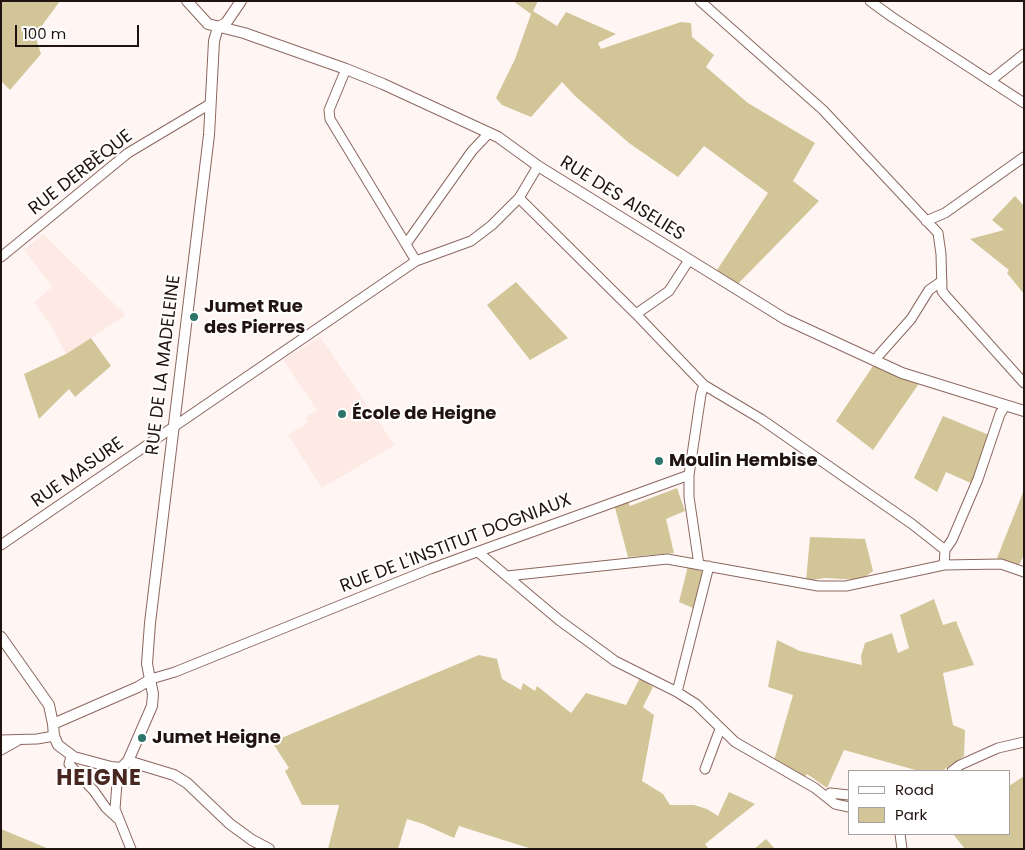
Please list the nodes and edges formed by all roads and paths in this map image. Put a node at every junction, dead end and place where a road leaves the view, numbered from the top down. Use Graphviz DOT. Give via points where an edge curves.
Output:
graph roads {
  1 [pos="187,1"];
  2 [pos="241,1"];
  3 [pos="700,1"];
  4 [pos="870,1"];
  5 [pos="218,27"];
  6 [pos="1024,54"];
  7 [pos="346,69"];
  8 [pos="990,82"];
  9 [pos="1024,103"];
  10 [pos="210,104"];
  11 [pos="489,133"];
  12 [pos="1024,157"];
  13 [pos="538,166"];
  14 [pos="519,198"];
  15 [pos="926,222"];
  16 [pos="406,244"];
  17 [pos="1,257"];
  18 [pos="689,260"];
  19 [pos="416,261"];
  20 [pos="942,281"];
  21 [pos="636,314"];
  22 [pos="875,361"];
  23 [pos="1024,383"];
  24 [pos="704,385"];
  25 [pos="1006,406"];
  26 [pos="1024,412"];
  27 [pos="173,427"];
  28 [pos="689,474"];
  29 [pos="1,545"];
  30 [pos="945,550"];
  31 [pos="478,552"];
  32 [pos="704,565"];
  33 [pos="944,565"];
  34 [pos="1024,572"];
  35 [pos="507,576"];
  36 [pos="1,637"];
  37 [pos="151,679"];
  38 [pos="138,687"];
  39 [pos="677,692"];
  40 [pos="152,706"];
  41 [pos="53,724"];
  42 [pos="720,729"];
  43 [pos="54,736"];
  44 [pos="1,740"];
  45 [pos="20,740"];
  46 [pos="1024,742"];
  47 [pos="1,750"];
  48 [pos="71,756"];
  49 [pos="125,764"];
  50 [pos="705,769"];
  51 [pos="953,770"];
  52 [pos="848,795"];
  53 [pos="827,797"];
  54 [pos="848,807"];
  55 [pos="119,821"];
  56 [pos="900,835"];
  57 [pos="131,849"];
  58 [pos="269,849"];
  59 [pos="902,849"];
  1 -- 5 [label="street" via="208,24"];
  2 -- 5 [label="street" via="226,23"];
  3 -- 15 [label="street" via="823,110"];
  4 -- 8 [label="street"];
  5 -- 7 [label="street, RUE DES AISELIES" via="244,32"];
  5 -- 10 [label="street, RUE DE LA MADELEINE" via="214,41"];
  6 -- 8 [label="street"];
  7 -- 11 [label="street, RUE DES AISELIES"];
  7 -- 16 [label="street" via="329,110 330,119"];
  8 -- 9 [label="street"];
  10 -- 17 [label="street, RUE DERBÈQUE" via="128,153"];
  10 -- 27 [label="street, RUE DE LA MADELEINE" via="209,135"];
  11 -- 13 [label="street, RUE DES AISELIES"];
  11 -- 16 [label="street" via="472,151"];
  12 -- 15 [label="street" via="945,213"];
  13 -- 14 [label="street, RUE MASURE"];
  13 -- 18 [label="street, RUE DES AISELIES"];
  14 -- 19 [label="street, RUE MASURE" via="471,241"];
  14 -- 21 [label="street"];
  15 -- 20 [label="street" via="938,233"];
  16 -- 19 [label="street"];
  18 -- 21 [label="street" via="669,291"];
  18 -- 22 [label="street, RUE DES AISELIES" via="785,319"];
  19 -- 27 [label="street, RUE MASURE"];
  20 -- 22 [label="street" via="929,290 911,319"];
  20 -- 23 [label="street" via="942,291 950,303"];
  21 -- 24 [label="street"];
  22 -- 25 [label="street, RUE DES AISELIES" via="902,373"];
  24 -- 28 [label="street"];
  24 -- 30 [label="street" via="761,419"];
  25 -- 26 [label="street, RUE DES AISELIES"];
  25 -- 30 [label="street" via="1000,414 978,479"];
  27 -- 29 [label="street, RUE MASURE"];
  27 -- 37 [label="street, RUE DE LA MADELEINE" via="150,623 147,664"];
  28 -- 31 [label="street, RUE DE L'INSTITUT DOGNIAUX"];
  28 -- 32 [label="street" via="689,497"];
  30 -- 33 [label="street"];
  31 -- 35 [label="street"];
  31 -- 37 [label="street, RUE DE L'INSTITUT DOGNIAUX"];
  32 -- 33 [label="street" via="818,586 846,586"];
  32 -- 35 [label="street" via="667,560"];
  32 -- 39 [label="street"];
  33 -- 34 [label="street" via="1001,564"];
  35 -- 39 [label="street" via="612,659"];
  36 -- 41 [label="street" via="49,706"];
  37 -- 38 [label="street"];
  37 -- 40 [label="street, RUE DE LA MADELEINE"];
  38 -- 40 [label="street" via="150,696"];
  38 -- 41 [label="street"];
  39 -- 42 [label="street" via="696,704"];
  40 -- 49 [label="street, RUE DE LA MADELEINE"];
  41 -- 43 [label="street"];
  42 -- 50 [label="street"];
  42 -- 53 [label="street" via="735,742"];
  43 -- 45 [label="street"];
  43 -- 48 [label="street" via="58,745"];
  44 -- 45 [label="street"];
  45 -- 47 [label="street"];
  46 -- 51 [label="street" via="998,748"];
  48 -- 49 [label="street" via="111,767"];
  48 -- 55 [label="street" via="69,764"];
  49 -- 55 [label="street" via="117,783 115,809"];
  49 -- 58 [label="street" via="174,775 188,783 230,824"];
  52 -- 53 [label="street" via="830,793"];
  53 -- 54 [label="street" via="835,804"];
  55 -- 57 [label="street"];
  56 -- 59 [label="street"];
}
